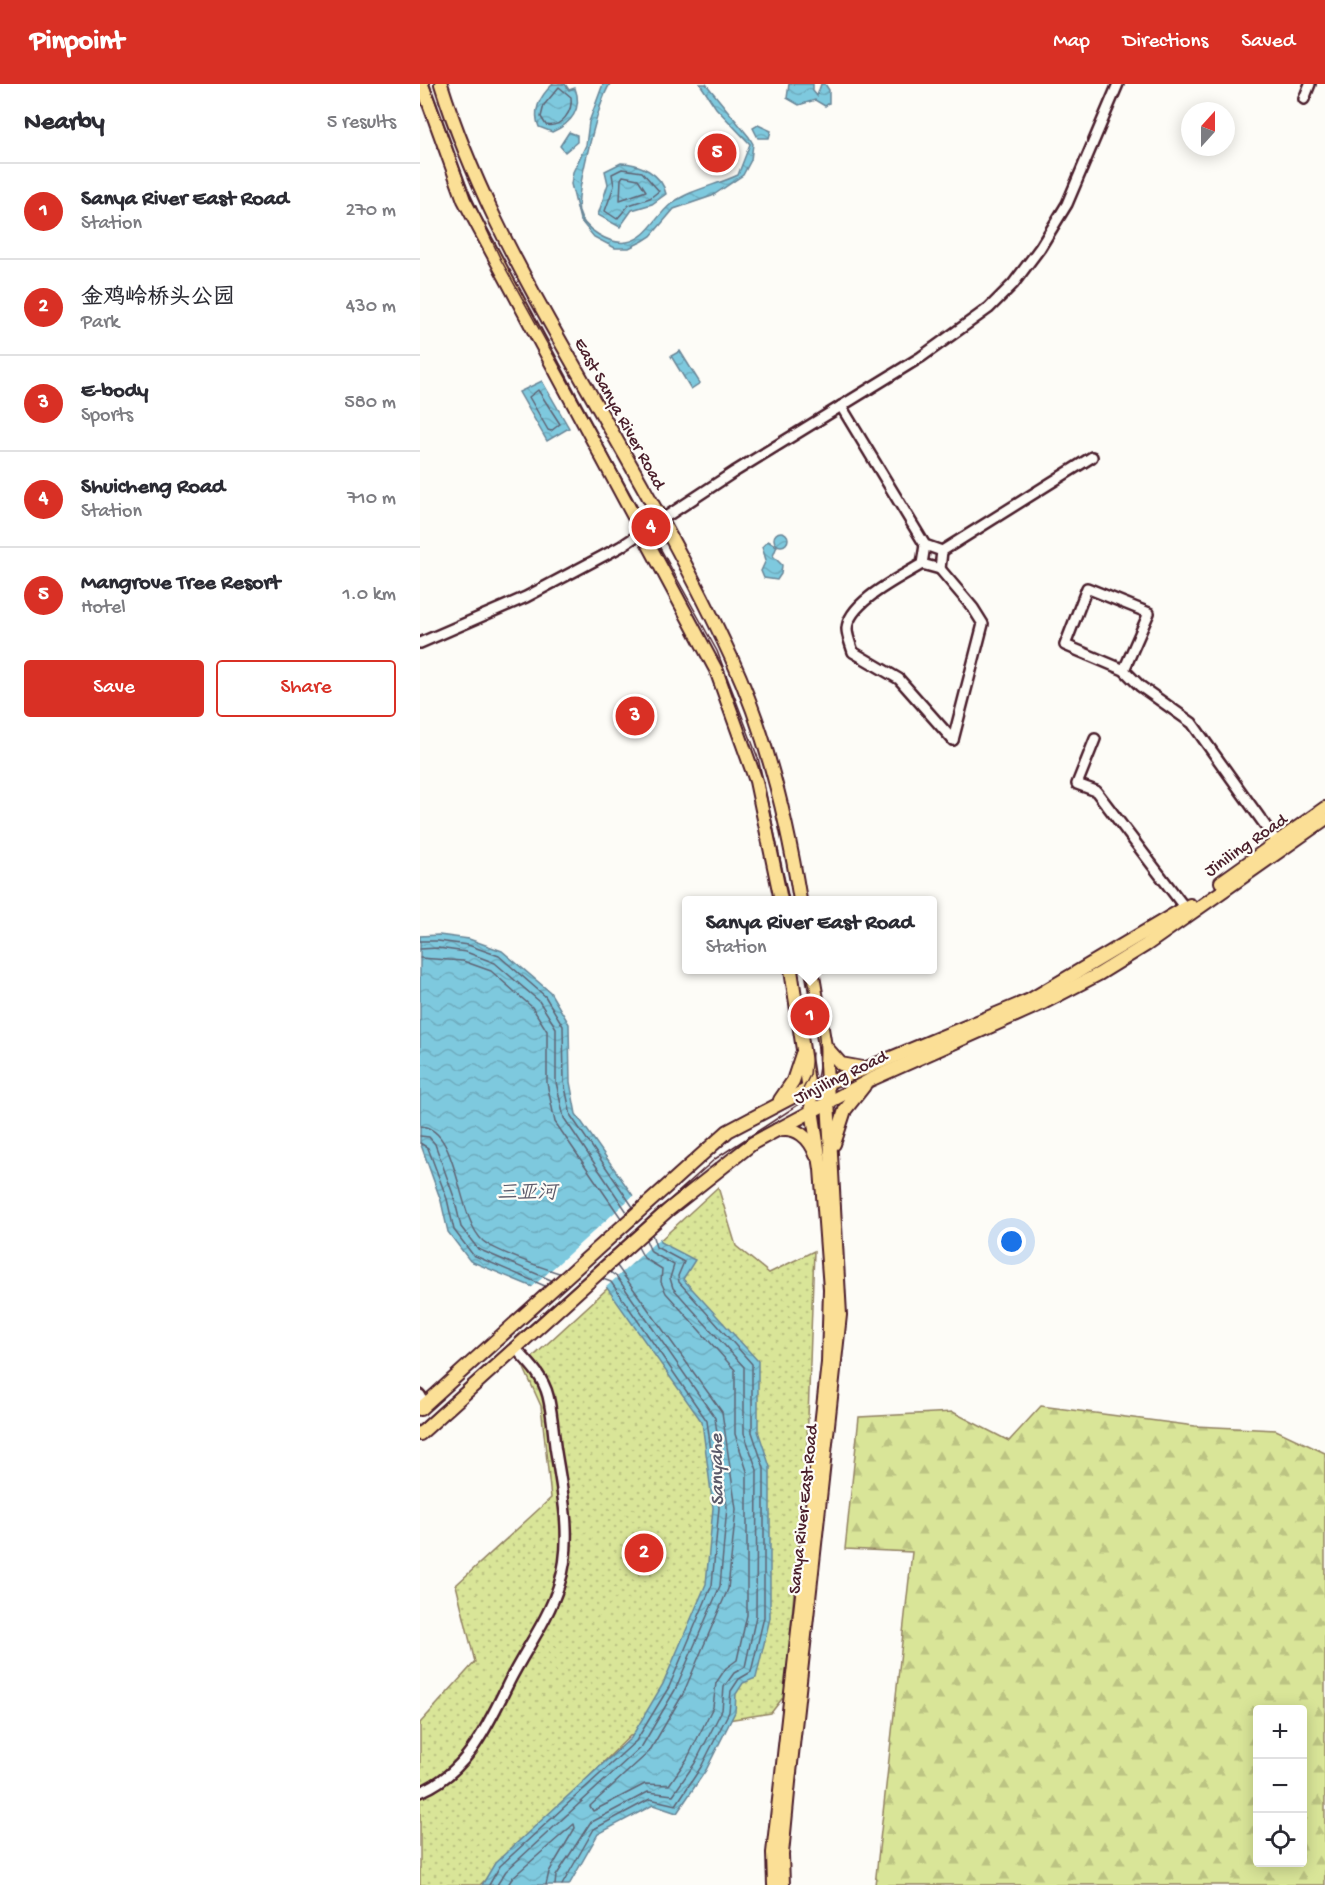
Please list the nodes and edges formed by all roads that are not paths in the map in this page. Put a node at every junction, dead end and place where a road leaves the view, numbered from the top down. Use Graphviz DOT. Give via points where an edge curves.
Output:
graph roads {
  1 [pos="422,84"];
  2 [pos="441,84"];
  3 [pos="1118,84"];
  4 [pos="1310,84"];
  5 [pos="1304,99"];
  6 [pos="842,406"];
  7 [pos="1092,457"];
  8 [pos="662,522"];
  9 [pos="643,533"];
  10 [pos="925,545"];
  11 [pos="942,551"];
  12 [pos="922,564"];
  13 [pos="940,569"];
  14 [pos="420,643"];
  15 [pos="1124,670"];
  16 [pos="1095,739"];
  17 [pos="1325,808"];
  18 [pos="1325,819"];
  19 [pos="1277,842"];
  20 [pos="781,896"];
  21 [pos="799,896"];
  22 [pos="1185,908"];
  23 [pos="792,974"];
  24 [pos="813,974"];
  25 [pos="825,1046"];
  26 [pos="803,1050"];
  27 [pos="869,1074"];
  28 [pos="828,1082"];
  29 [pos="810,1088"];
  30 [pos="829,1100"];
  31 [pos="779,1102"];
  32 [pos="813,1108"];
  33 [pos="770,1133"];
  34 [pos="825,1166"];
  35 [pos="515,1348"];
  36 [pos="422,1403"];
  37 [pos="420,1434"];
  38 [pos="420,1792"];
  39 [pos="774,1885"];
  40 [pos="783,1885"];
  1 -- 9 [label="main road, East Sanya River Road" via="464,200"];
  2 -- 8 [label="main road, East Sanya River Road" via="480,190 522,274"];
  3 -- 6 [label="street" via="1066,204 1013,284 964,328"];
  4 -- 5 [label="street"];
  6 -- 8 [label="street" via="724,478"];
  6 -- 10 [label="street"];
  7 -- 11 [label="street"];
  8 -- 9 [label="street"];
  8 -- 21 [label="main road, East Sanya River Road" via="714,621 747,696 777,793"];
  9 -- 14 [label="street" via="526,597"];
  9 -- 20 [label="main road, East Sanya River Road" via="710,656 730,706 760,797"];
  10 -- 11 [label="street"];
  10 -- 12 [label="street"];
  11 -- 13 [label="street"];
  12 -- 13 [label="street"];
  12 -- 13 [label="street" via="867,598 852,612 847,629 853,652 899,679 953,740 983,624"];
  15 -- 15 [label="street" via="1065,645 1087,588 1149,613"];
  15 -- 19 [label="street" via="1192,723"];
  16 -- 22 [label="street" via="1077,784 1096,791"];
  17 -- 19 [label="main road, Jiniling Road"];
  18 -- 27 [label="main road, Jinjiling Road" via="1099,974 1043,1003"];
  19 -- 22 [label="main road, Jiniling Road"];
  22 -- 27 [label="main road, Jinjiling Road" via="1030,1000"];
  23 -- 26 [label="main road"];
  24 -- 25 [label="main road"];
  25 -- 27 [label="main road" via="841,1064"];
  25 -- 28 [label="main road"];
  26 -- 29 [label="main road"];
  26 -- 31 [label="main road" via="793,1081"];
  27 -- 28 [label="main road, Jinjiling Road"];
  27 -- 30 [label="main road, Jinjiling Road"];
  27 -- 34 [label="main road" via="845,1110"];
  28 -- 29 [label="main road, Jinjiling Road"];
  28 -- 30 [label="main road"];
  29 -- 31 [label="main road, Jinjiling Road"];
  29 -- 32 [label="main road"];
  30 -- 32 [label="main road, Jinjiling Road"];
  30 -- 34 [label="main road, Sanya River East Road"];
  31 -- 36 [label="main road, Jinjiling Road" via="728,1131"];
  32 -- 33 [label="main road, Jinjiling Road"];
  32 -- 34 [label="main road, Sanya River East Road"];
  33 -- 34 [label="main road" via="784,1128 800,1133 813,1145"];
  33 -- 35 [label="main road, Jinjiling Road" via="667,1211"];
  34 -- 39 [label="main road, Sanya River East Road" via="830,1289 828,1363 773,1853"];
  34 -- 40 [label="main road, Sanya River East Road" via="840,1315 789,1782"];
  35 -- 37 [label="main road, Jinjiling Road"];
  35 -- 38 [label="street" via="538,1372 548,1395 563,1494 566,1556 559,1586 540,1627 482,1733 466,1758 438,1785"];
}
